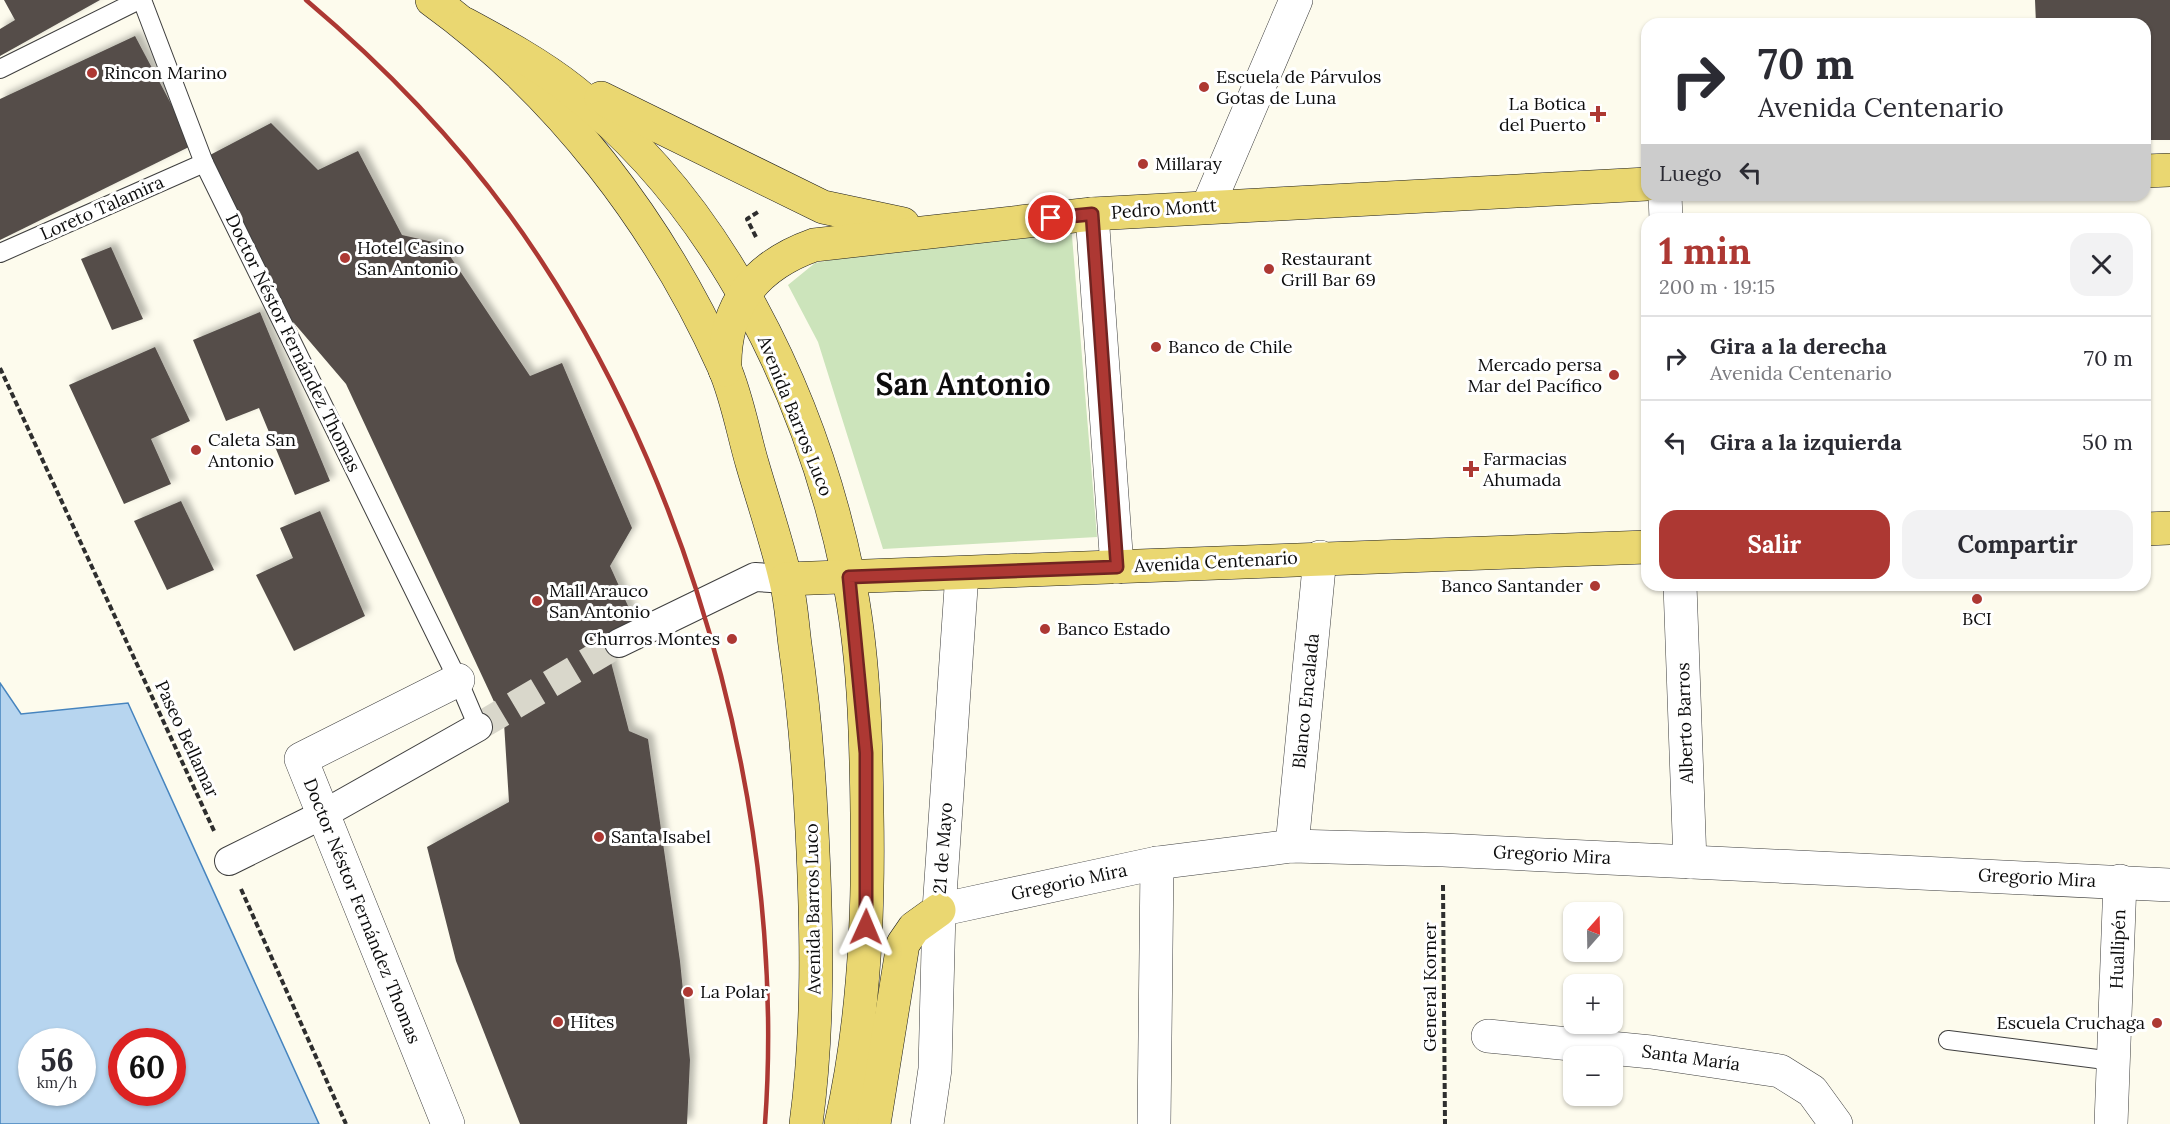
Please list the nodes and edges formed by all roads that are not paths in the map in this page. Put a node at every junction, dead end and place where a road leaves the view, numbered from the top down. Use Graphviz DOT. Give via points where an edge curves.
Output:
graph roads {
  1 [pos="141,0"];
  2 [pos="432,0"];
  3 [pos="1296,0"];
  4 [pos="465,24"];
  5 [pos="532,61"];
  6 [pos="0,69"];
  7 [pos="204,163"];
  8 [pos="2170,170"];
  9 [pos="2151,171"];
  10 [pos="1641,184"];
  11 [pos="1208,206"];
  12 [pos="1092,214"];
  13 [pos="971,226"];
  14 [pos="0,253"];
  15 [pos="744,294"];
  16 [pos="725,370"];
  17 [pos="2170,528"];
  18 [pos="2151,529"];
  19 [pos="1641,547"];
  20 [pos="1320,557"];
  21 [pos="1117,567"];
  22 [pos="962,573"];
  23 [pos="849,577"];
  24 [pos="786,579"];
  25 [pos="1680,591"];
  26 [pos="619,643"];
  27 [pos="458,680"];
  28 [pos="478,727"];
  29 [pos="322,815"];
  30 [pos="1292,846"];
  31 [pos="229,861"];
  32 [pos="1690,862"];
  33 [pos="1157,863"];
  34 [pos="2120,881"];
  35 [pos="2170,885"];
  36 [pos="939,910"];
  37 [pos="1488,1036"];
  38 [pos="1948,1040"];
  39 [pos="2113,1061"];
  40 [pos="448,1124"];
  41 [pos="806,1124"];
  42 [pos="842,1124"];
  43 [pos="874,1124"];
  44 [pos="927,1124"];
  45 [pos="1154,1124"];
  46 [pos="1836,1124"];
  47 [pos="2111,1124"];
  1 -- 6 [label="lane"];
  1 -- 7 [label="lane, Doctor Néstor Fernández Thomas"];
  2 -- 4 [label="main road"];
  3 -- 11 [label="street"];
  4 -- 5 [label="main road, Avenida Barros Luco"];
  4 -- 16 [label="main road, Avenida Barros Luco" via="518,72 612,178 671,266"];
  5 -- 13 [label="main road" via="643,121 823,207 901,224"];
  5 -- 15 [label="main road, Avenida Barros Luco" via="580,96 645,156 699,222"];
  7 -- 14 [label="lane, Loreto Talamira"];
  7 -- 27 [label="lane, Doctor Néstor Fernández Thomas"];
  8 -- 9 [label="main road"];
  10 -- 11 [label="main road, Pedro Montt"];
  11 -- 12 [label="main road, Pedro Montt"];
  12 -- 13 [label="main road, Pedro Montt"];
  12 -- 21 [label="street"];
  13 -- 15 [label="main road, Pedro Montt" via="814,245 773,264"];
  15 -- 16 [label="main road, Pedro Montt" via="728,330"];
  15 -- 23 [label="main road, Avenida Barros Luco" via="779,364 806,434"];
  16 -- 24 [label="main road, Avenida Barros Luco"];
  17 -- 18 [label="main road"];
  19 -- 20 [label="main road, Avenida Centenario"];
  20 -- 21 [label="main road, Avenida Centenario"];
  20 -- 30 [label="street, Blanco Encalada"];
  21 -- 22 [label="main road, Avenida Centenario"];
  22 -- 23 [label="main road, Avenida Centenario"];
  22 -- 36 [label="street, 21 de Mayo"];
  23 -- 24 [label="main road, Avenida Centenario"];
  23 -- 42 [label="main road, Avenida Barros Luco" via="866,753 868,840 859,1013"];
  24 -- 26 [label="street" via="755,577"];
  24 -- 41 [label="main road, Avenida Barros Luco" via="810,783 815,887 812,1078"];
  25 -- 32 [label="street, Alberto Barros"];
  27 -- 28 [label="lane, Doctor Néstor Fernández Thomas"];
  27 -- 29 [label="street, Doctor Néstor Fernández Thomas" via="301,759"];
  28 -- 29 [label="street"];
  29 -- 31 [label="street"];
  29 -- 40 [label="street, Doctor Néstor Fernández Thomas"];
  30 -- 32 [label="street, Gregorio Mira"];
  30 -- 33 [label="street, Gregorio Mira"];
  32 -- 34 [label="street, Gregorio Mira"];
  33 -- 36 [label="street, Gregorio Mira"];
  33 -- 45 [label="street"];
  34 -- 35 [label="street, Gregorio Mira"];
  34 -- 39 [label="street, Huallipén"];
  36 -- 43 [label="main road" via="914,928 903,944"];
  36 -- 44 [label="street, 21 de Mayo" via="935,1069"];
  37 -- 46 [label="street, Santa María" via="1651,1052 1780,1071 1812,1091"];
  38 -- 39 [label="lane"];
  39 -- 47 [label="street, Huallipén"];
}
